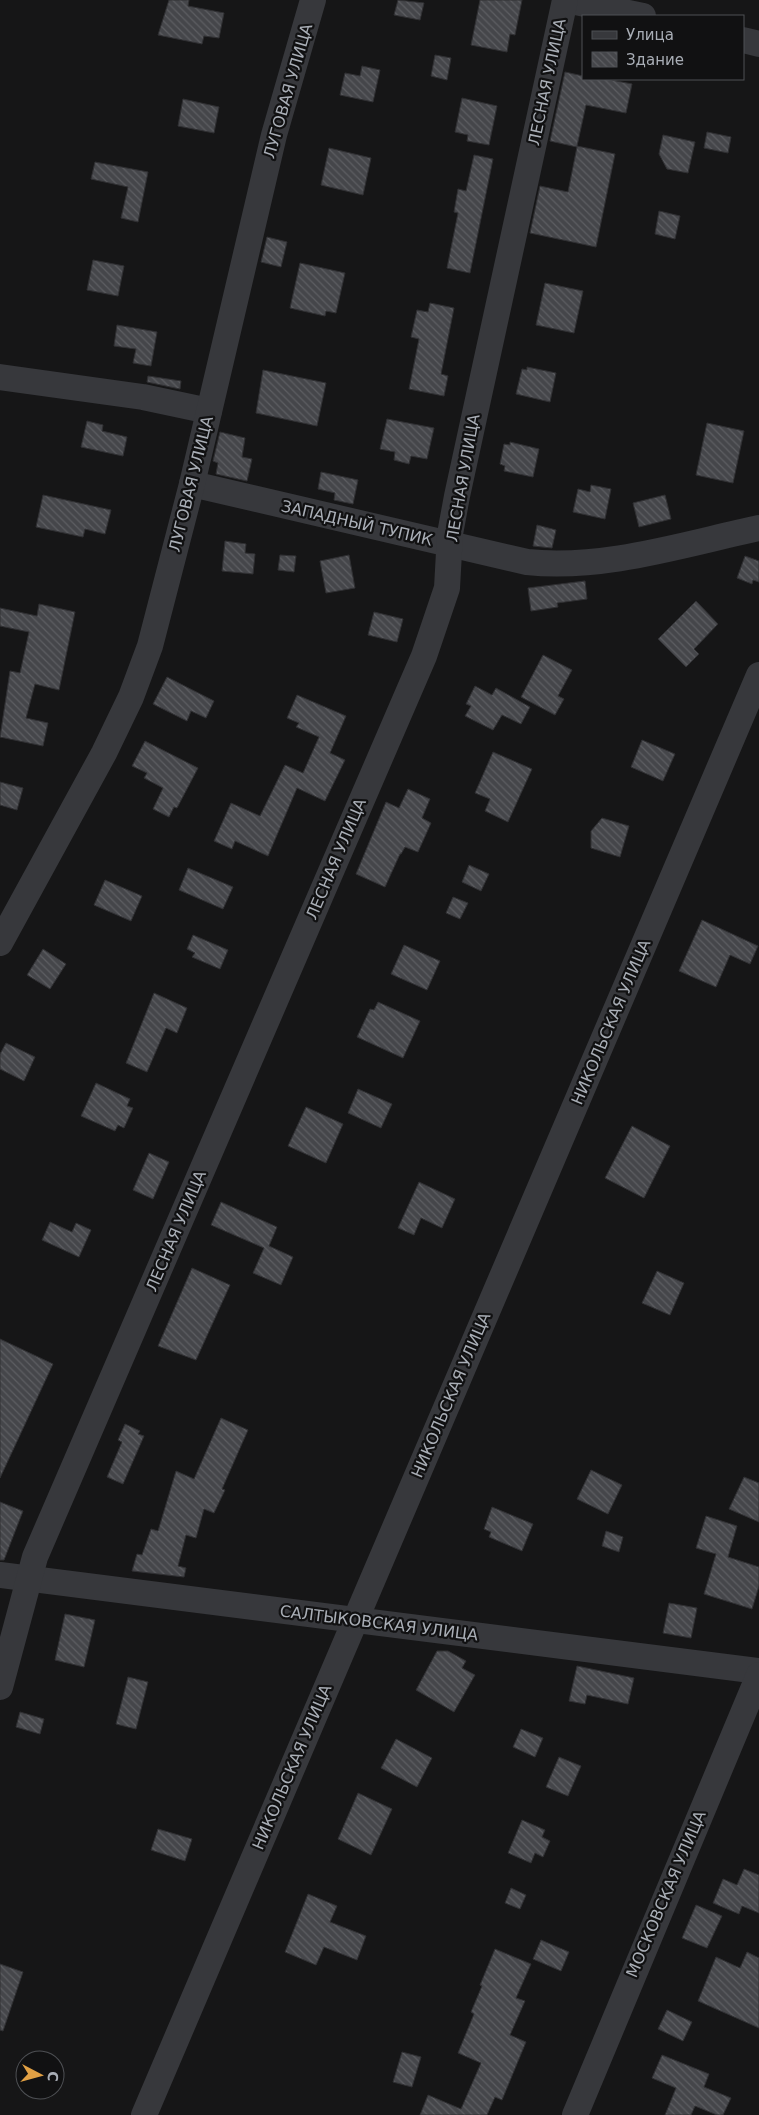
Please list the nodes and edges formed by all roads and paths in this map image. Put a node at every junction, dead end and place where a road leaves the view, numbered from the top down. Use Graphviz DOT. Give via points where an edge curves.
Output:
graph roads {
  1 [pos="313,0"];
  2 [pos="566,0"];
  3 [pos="638,15"];
  4 [pos="744,40"];
  5 [pos="759,44"];
  6 [pos="0,377"];
  7 [pos="209,411"];
  8 [pos="192,484"];
  9 [pos="759,528"];
  10 [pos="450,544"];
  11 [pos="759,675"];
  12 [pos="0,943"];
  13 [pos="0,1575"];
  14 [pos="28,1578"];
  15 [pos="355,1620"];
  16 [pos="759,1673"];
  17 [pos="0,1686"];
  18 [pos="144,2115"];
  19 [pos="575,2115"];
  1 -- 7 [label="street, ЛУГОВАЯ УЛИЦА" via="274,135"];
  2 -- 3 [label="street"];
  2 -- 10 [label="street, ЛЕСНАЯ УЛИЦА" via="456,496"];
  4 -- 5 [label="street"];
  6 -- 7 [label="street" via="142,397"];
  7 -- 8 [label="street, ЛУГОВАЯ УЛИЦА"];
  8 -- 10 [label="street, ЗАПАДНЫЙ ТУПИК"];
  8 -- 12 [label="street, ЛУГОВАЯ УЛИЦА" via="150,646 131,697"];
  9 -- 10 [label="street, ЗАПАДНЫЙ ТУПИК" via="626,556 568,564 527,562"];
  10 -- 14 [label="street, ЛЕСНАЯ УЛИЦА" via="447,588 424,656"];
  11 -- 15 [label="street, НИКОЛЬСКАЯ УЛИЦА"];
  13 -- 14 [label="street, САЛТЫКОВСКАЯ УЛИЦА"];
  14 -- 15 [label="street, САЛТЫКОВСКАЯ УЛИЦА"];
  14 -- 17 [label="street, ЛЕСНАЯ УЛИЦА"];
  15 -- 16 [label="street, САЛТЫКОВСКАЯ УЛИЦА"];
  15 -- 18 [label="street, НИКОЛЬСКАЯ УЛИЦА"];
  16 -- 19 [label="street, МОСКОВСКАЯ УЛИЦА"];
}
